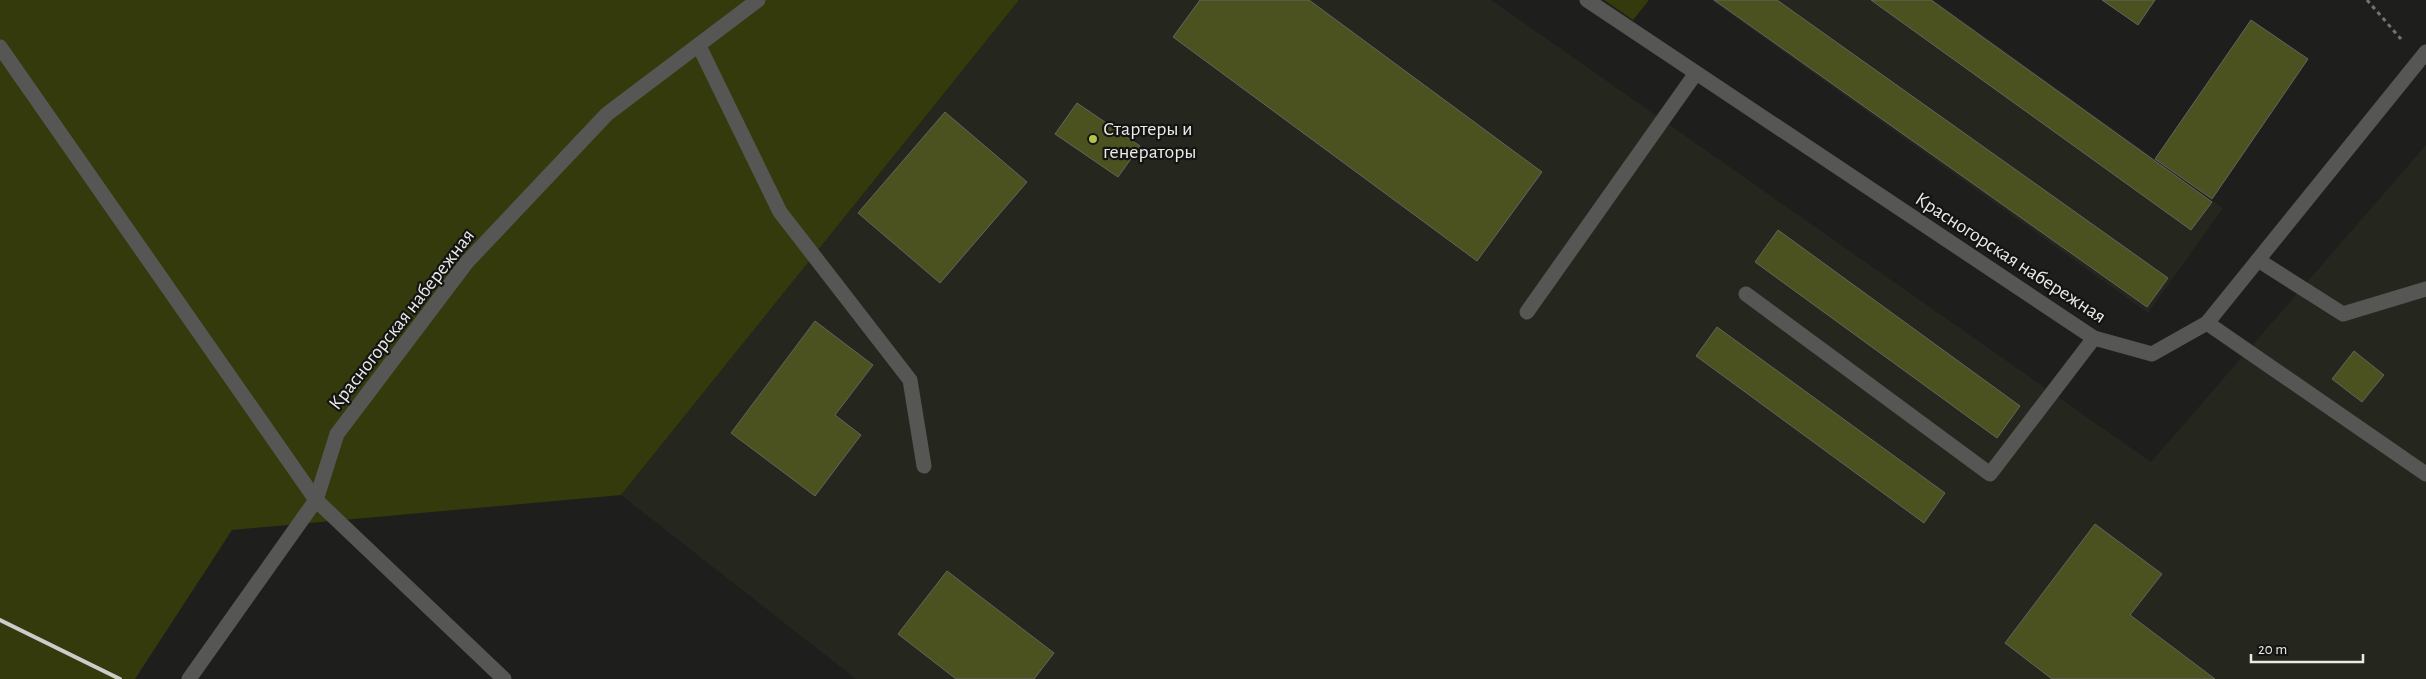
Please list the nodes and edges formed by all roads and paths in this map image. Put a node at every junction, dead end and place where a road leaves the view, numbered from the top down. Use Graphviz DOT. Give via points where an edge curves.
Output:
graph roads {
  1 [pos="758,0"];
  2 [pos="1587,0"];
  3 [pos="2367,0"];
  4 [pos="700,46"];
  5 [pos="0,47"];
  6 [pos="2423,56"];
  7 [pos="1696,73"];
  8 [pos="2258,260"];
  9 [pos="2426,289"];
  10 [pos="1746,294"];
  11 [pos="1527,312"];
  12 [pos="2207,323"];
  13 [pos="2094,338"];
  14 [pos="924,466"];
  15 [pos="2426,474"];
  16 [pos="316,500"];
  17 [pos="189,679"];
  18 [pos="504,679"];
  1 -- 4 [label="street, Краcногорская набережная"];
  2 -- 7 [label="street, Краcногорская набережная"];
  3 -- 6 [label="path"];
  4 -- 14 [label="street" via="780,212 910,380"];
  4 -- 16 [label="street, Краcногорская набережная" via="607,114 467,262 337,434"];
  5 -- 16 [label="street"];
  6 -- 8 [label="street, Краcногорская набережная"];
  7 -- 11 [label="street"];
  7 -- 13 [label="street, Краcногорская набережная"];
  8 -- 9 [label="street" via="2343,314"];
  8 -- 12 [label="street, Краcногорская набережная"];
  10 -- 13 [label="street" via="1990,474"];
  12 -- 13 [label="street, Краcногорская набережная" via="2152,354"];
  12 -- 15 [label="street"];
  16 -- 17 [label="street, Краcногорская набережная"];
  16 -- 18 [label="street"];
}
